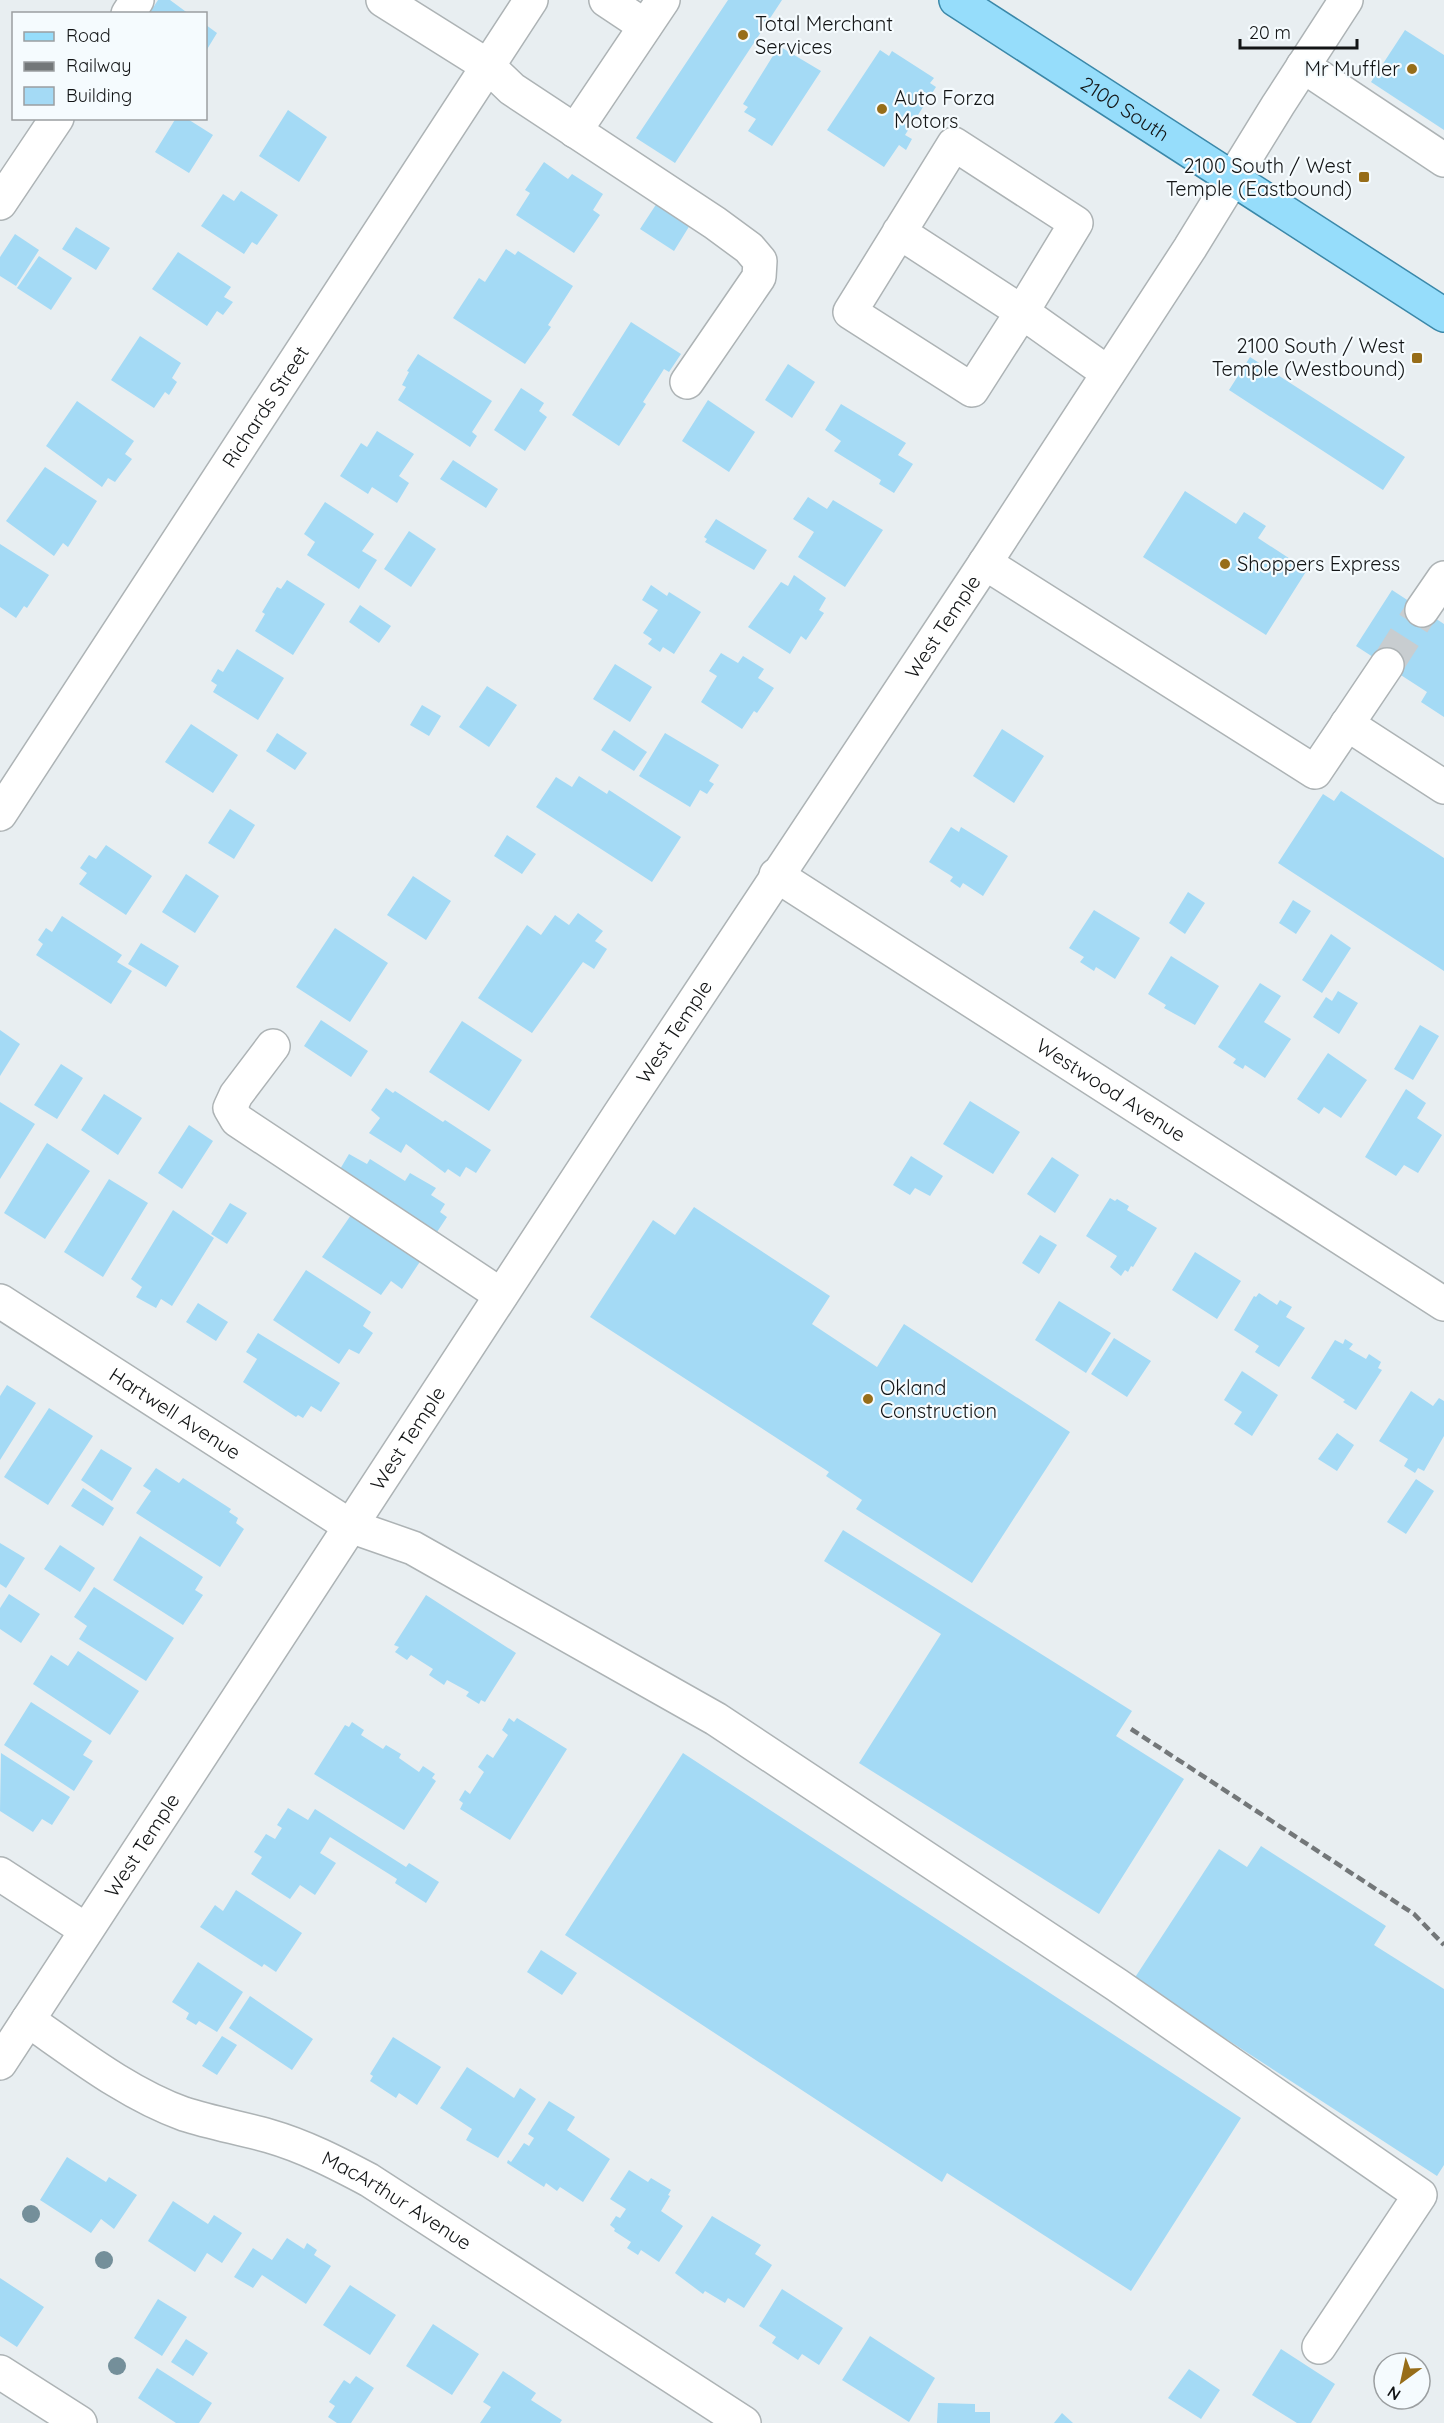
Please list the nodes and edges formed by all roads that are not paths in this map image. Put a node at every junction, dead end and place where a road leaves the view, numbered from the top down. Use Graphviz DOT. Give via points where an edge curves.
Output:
graph roads {
  1 [pos="384,0"];
  2 [pos="531,0"];
  3 [pos="606,0"];
  4 [pos="956,0"];
  5 [pos="1346,0"];
  6 [pos="654,13"];
  7 [pos="488,66"];
  8 [pos="1303,66"];
  9 [pos="56,120"];
  10 [pos="575,131"];
  11 [pos="1444,160"];
  12 [pos="1233,178"];
  13 [pos="0,203"];
  14 [pos="899,232"];
  15 [pos="1022,312"];
  16 [pos="1444,315"];
  17 [pos="1108,373"];
  18 [pos="687,382"];
  19 [pos="985,563"];
  20 [pos="1444,578"];
  21 [pos="1422,610"];
  22 [pos="1386,665"];
  23 [pos="1347,724"];
  24 [pos="1444,787"];
  25 [pos="0,814"];
  26 [pos="776,875"];
  27 [pos="273,1046"];
  28 [pos="501,1295"];
  29 [pos="0,1301"];
  30 [pos="1444,1304"];
  31 [pos="350,1526"];
  32 [pos="0,1874"];
  33 [pos="86,1930"];
  34 [pos="28,2020"];
  35 [pos="0,2063"];
  36 [pos="1318,2347"];
  37 [pos="0,2372"];
  38 [pos="80,2423"];
  39 [pos="744,2423"];
  1 -- 7 [label="street"];
  2 -- 7 [label="street, Richards Street"];
  3 -- 6 [label="street"];
  4 -- 12 [label="main road, 2100 South"];
  5 -- 8 [label="street, West Temple"];
  6 -- 10 [label="street"];
  7 -- 10 [label="street" via="512,89"];
  7 -- 25 [label="street, Richards Street"];
  8 -- 11 [label="street"];
  8 -- 12 [label="street, West Temple"];
  9 -- 13 [label="street"];
  10 -- 18 [label="street" via="715,223 760,261 759,277"];
  12 -- 16 [label="main road, 2100 South"];
  12 -- 17 [label="street, West Temple"];
  14 -- 15 [label="street"];
  14 -- 15 [label="street" via="850,312 972,390"];
  14 -- 15 [label="street" via="954,144 1029,192 1076,223"];
  15 -- 17 [label="street"];
  17 -- 19 [label="street, West Temple"];
  19 -- 23 [label="street" via="1315,772"];
  19 -- 26 [label="street, West Temple"];
  20 -- 21 [label="street"];
  22 -- 23 [label="street"];
  23 -- 24 [label="street"];
  26 -- 28 [label="street, West Temple"];
  26 -- 30 [label="street, Westwood Avenue"];
  27 -- 28 [label="street" via="236,1095 230,1108 237,1120"];
  28 -- 31 [label="street, West Temple"];
  29 -- 31 [label="street, Hartwell Avenue"];
  31 -- 33 [label="street, West Temple"];
  31 -- 36 [label="street, Hartwell Avenue" via="413,1548 716,1719 1117,1985 1420,2195"];
  32 -- 33 [label="street"];
  33 -- 34 [label="street, West Temple"];
  34 -- 35 [label="street, West Temple"];
  34 -- 39 [label="street, MacArthur Avenue" via="156,2102 311,2151 369,2180"];
  37 -- 38 [label="street"];
}
